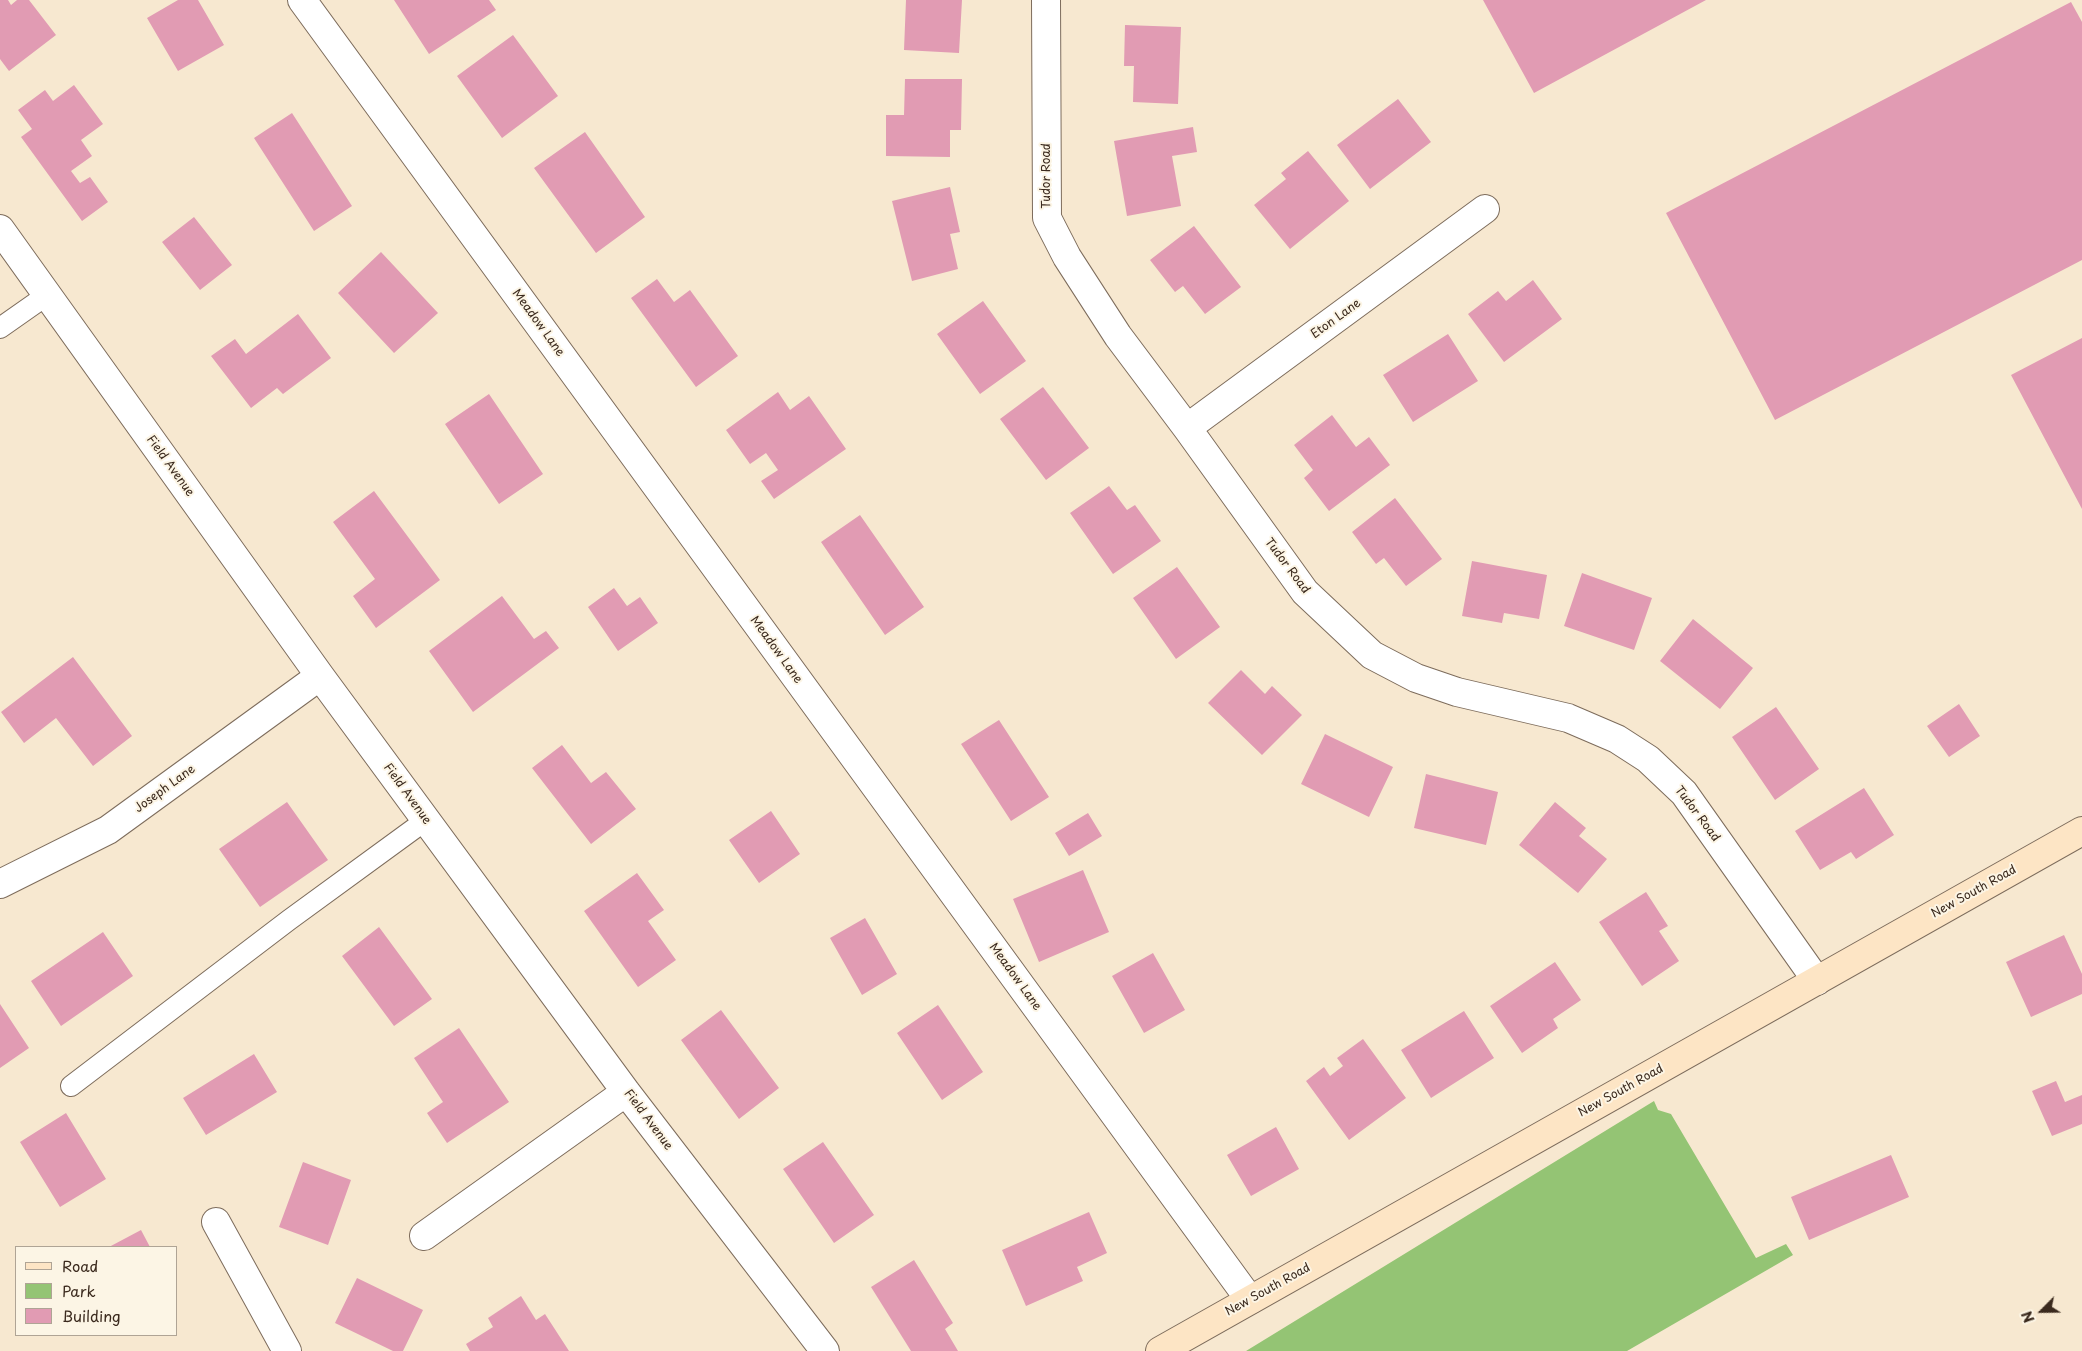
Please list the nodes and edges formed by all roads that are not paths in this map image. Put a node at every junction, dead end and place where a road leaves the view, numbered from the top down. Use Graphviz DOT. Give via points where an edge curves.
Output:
graph roads {
  1 [pos="302,0"];
  2 [pos="1046,0"];
  3 [pos="1486,210"];
  4 [pos="0,229"];
  5 [pos="47,295"];
  6 [pos="0,328"];
  7 [pos="1187,428"];
  8 [pos="320,676"];
  9 [pos="426,820"];
  10 [pos="2082,831"];
  11 [pos="0,884"];
  12 [pos="1817,981"];
  13 [pos="71,1086"];
  14 [pos="626,1092"];
  15 [pos="216,1222"];
  16 [pos="424,1236"];
  17 [pos="1250,1300"];
  18 [pos="288,1351"];
  19 [pos="825,1351"];
  20 [pos="1160,1351"];
  1 -- 17 [label="street, Meadow Lane"];
  2 -- 7 [label="street, Tudor Road" via="1048,218 1067,257 1118,336"];
  3 -- 7 [label="street, Eton Lane"];
  4 -- 5 [label="street, Field Avenue"];
  5 -- 6 [label="lane"];
  5 -- 8 [label="street, Field Avenue"];
  7 -- 12 [label="street, Tudor Road" via="1305,592 1372,655 1416,678 1457,692 1568,718 1617,739 1648,759 1684,793"];
  8 -- 9 [label="street, Field Avenue"];
  8 -- 11 [label="street, Joseph Lane" via="108,830"];
  9 -- 13 [label="lane"];
  9 -- 14 [label="street, Field Avenue"];
  10 -- 12 [label="street, New South Road"];
  12 -- 17 [label="street, New South Road"];
  14 -- 16 [label="street"];
  14 -- 19 [label="street, Field Avenue"];
  15 -- 18 [label="street"];
  17 -- 20 [label="street, New South Road"];
}
